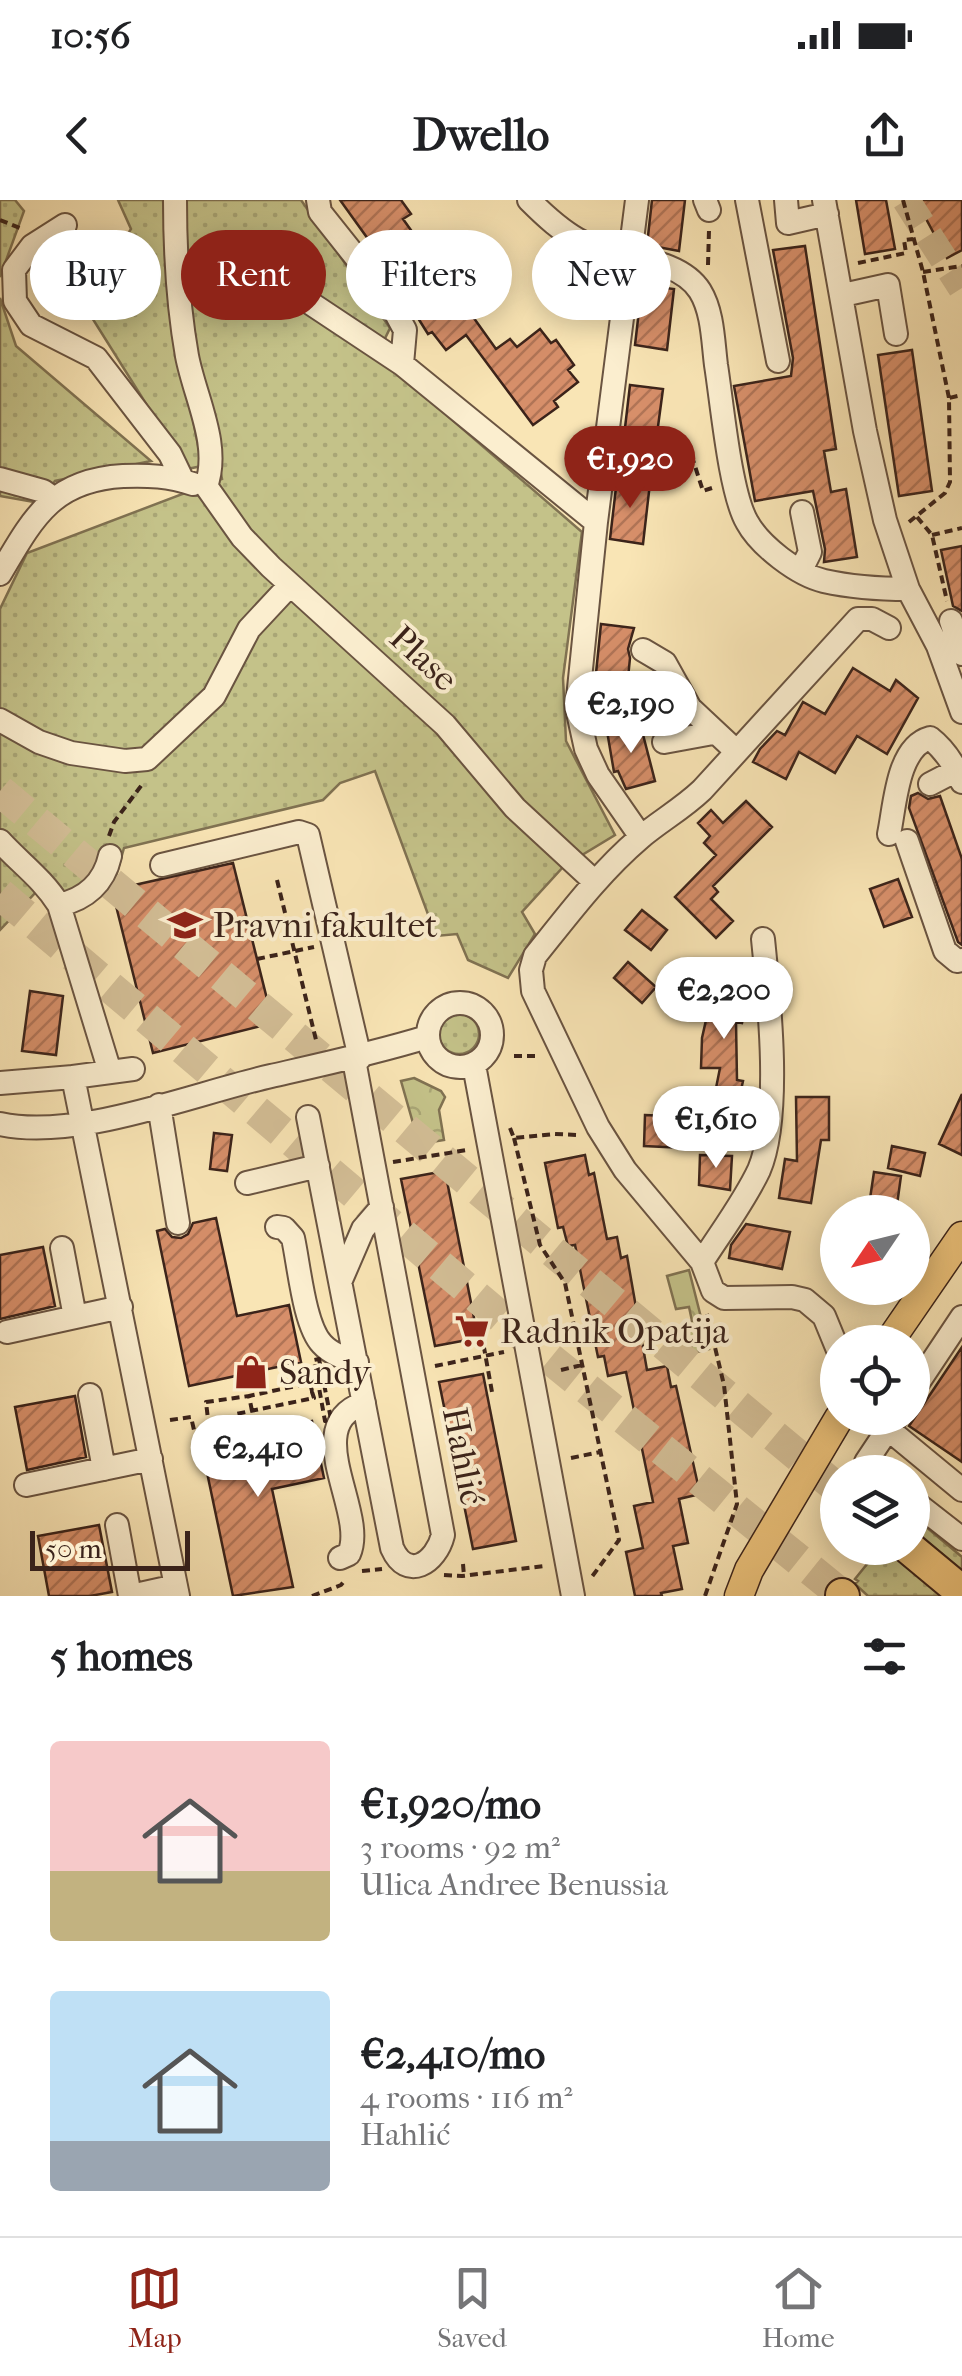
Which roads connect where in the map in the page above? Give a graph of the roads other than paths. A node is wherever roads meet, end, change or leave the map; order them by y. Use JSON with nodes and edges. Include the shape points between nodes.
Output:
{"nodes":[{"id":1,"x":175,"y":200,"type":"edge"},
{"id":2,"x":318,"y":200,"type":"edge"},
{"id":3,"x":529,"y":200,"type":"edge"},
{"id":4,"x":637,"y":200,"type":"edge"},
{"id":5,"x":747,"y":200,"type":"edge"},
{"id":6,"x":786,"y":200,"type":"edge"},
{"id":7,"x":826,"y":207,"type":"edge"},
{"id":8,"x":65,"y":225,"type":"dead end"},
{"id":9,"x":566,"y":230,"type":"edge"},
{"id":10,"x":632,"y":230,"type":"edge"},
{"id":11,"x":671,"y":270,"type":"edge"},
{"id":12,"x":843,"y":295,"type":"junction"},
{"id":13,"x":326,"y":314,"type":"edge"},
{"id":14,"x":621,"y":320,"type":"edge"},
{"id":15,"x":896,"y":334,"type":"dead end"},
{"id":16,"x":778,"y":361,"type":"dead end"},
{"id":17,"x":402,"y":364,"type":"junction"},
{"id":18,"x":0,"y":479,"type":"edge"},
{"id":19,"x":183,"y":481,"type":"junction"},
{"id":20,"x":206,"y":486,"type":"junction"},
{"id":21,"x":53,"y":498,"type":"junction"},
{"id":22,"x":802,"y":512,"type":"dead end"},
{"id":23,"x":596,"y":522,"type":"junction"},
{"id":24,"x":801,"y":570,"type":"junction"},
{"id":25,"x":0,"y":574,"type":"edge"},
{"id":26,"x":290,"y":584,"type":"junction"},
{"id":27,"x":908,"y":589,"type":"junction"},
{"id":28,"x":951,"y":621,"type":"road end"},
{"id":29,"x":890,"y":628,"type":"dead end"},
{"id":30,"x":643,"y":650,"type":"dead end"},
{"id":31,"x":962,"y":652,"type":"edge"},
{"id":32,"x":957,"y":677,"type":"edge"},
{"id":33,"x":962,"y":712,"type":"edge"},
{"id":34,"x":0,"y":720,"type":"edge"},
{"id":35,"x":713,"y":732,"type":"junction"},
{"id":36,"x":664,"y":742,"type":"dead end"},
{"id":37,"x":736,"y":751,"type":"junction"},
{"id":38,"x":960,"y":776,"type":"edge"},
{"id":39,"x":930,"y":784,"type":"dead end"},
{"id":40,"x":641,"y":837,"type":"junction"},
{"id":41,"x":0,"y":841,"type":"edge"},
{"id":42,"x":110,"y":856,"type":"road end"},
{"id":43,"x":162,"y":865,"type":"dead end"},
{"id":44,"x":595,"y":882,"type":"junction"},
{"id":45,"x":59,"y":904,"type":"junction"},
{"id":46,"x":762,"y":939,"type":"dead end"},
{"id":47,"x":962,"y":960,"type":"edge"},
{"id":48,"x":428,"y":1038,"type":"junction"},
{"id":49,"x":358,"y":1059,"type":"junction"},
{"id":50,"x":474,"y":1064,"type":"junction"},
{"id":51,"x":73,"y":1077,"type":"junction"},
{"id":52,"x":0,"y":1083,"type":"edge"},
{"id":53,"x":158,"y":1105,"type":"junction"},
{"id":54,"x":308,"y":1117,"type":"dead end"},
{"id":55,"x":0,"y":1124,"type":"edge"},
{"id":56,"x":85,"y":1124,"type":"junction"},
{"id":57,"x":318,"y":1166,"type":"junction"},
{"id":58,"x":247,"y":1183,"type":"dead end"},
{"id":59,"x":382,"y":1206,"type":"junction"},
{"id":60,"x":178,"y":1222,"type":"dead end"},
{"id":61,"x":277,"y":1227,"type":"dead end"},
{"id":62,"x":962,"y":1236,"type":"edge"},
{"id":63,"x":62,"y":1248,"type":"dead end"},
{"id":64,"x":702,"y":1262,"type":"junction"},
{"id":65,"x":342,"y":1280,"type":"junction"},
{"id":66,"x":122,"y":1307,"type":"junction"},
{"id":67,"x":75,"y":1317,"type":"junction"},
{"id":68,"x":962,"y":1317,"type":"edge"},
{"id":69,"x":828,"y":1325,"type":"edge"},
{"id":70,"x":901,"y":1325,"type":"edge"},
{"id":71,"x":7,"y":1332,"type":"dead end"},
{"id":72,"x":357,"y":1362,"type":"junction"},
{"id":73,"x":930,"y":1365,"type":"edge"},
{"id":74,"x":90,"y":1395,"type":"dead end"},
{"id":75,"x":364,"y":1404,"type":"junction"},
{"id":76,"x":829,"y":1435,"type":"edge"},
{"id":77,"x":905,"y":1435,"type":"edge"},
{"id":78,"x":151,"y":1458,"type":"junction"},
{"id":79,"x":104,"y":1469,"type":"junction"},
{"id":80,"x":26,"y":1485,"type":"dead end"},
{"id":81,"x":962,"y":1490,"type":"edge"},
{"id":82,"x":930,"y":1514,"type":"edge"},
{"id":83,"x":117,"y":1525,"type":"dead end"},
{"id":84,"x":962,"y":1540,"type":"edge"},
{"id":85,"x":929,"y":1565,"type":"edge"},
{"id":86,"x":348,"y":1569,"type":"road end"},
{"id":87,"x":177,"y":1591,"type":"edge"},
{"id":88,"x":579,"y":1591,"type":"edge"},
{"id":89,"x":962,"y":1592,"type":"edge"},
{"id":90,"x":130,"y":1596,"type":"edge"},
{"id":91,"x":739,"y":1596,"type":"edge"}],
"edges":[{"from":1,"to":20,"type":"street","via":[[180,306],[211,450]]},
{"from":2,"to":17,"type":"street","via":[[320,212],[386,294],[404,330]]},
{"from":3,"to":9,"type":"street"},
{"from":4,"to":10,"type":"street"},
{"from":5,"to":16,"type":"street"},
{"from":6,"to":7,"type":"street","via":[[788,222]]},
{"from":7,"to":12,"type":"street"},
{"from":8,"to":19,"type":"street","via":[[32,246],[14,270],[15,301],[31,325],[96,358]]},
{"from":11,"to":24,"type":"street","via":[[700,292],[710,324],[744,519]]},
{"from":12,"to":15,"type":"street","via":[[888,285]]},
{"from":12,"to":27,"type":"street","via":[[864,431]]},
{"from":13,"to":17,"type":"street"},
{"from":14,"to":23,"type":"street"},
{"from":17,"to":23,"type":"street"},
{"from":18,"to":21,"type":"street"},
{"from":19,"to":20,"type":"street"},
{"from":19,"to":21,"type":"street","via":[[105,477]]},
{"from":20,"to":26,"type":"street","name":"Plase","via":[[242,537]]},
{"from":21,"to":25,"type":"street"},
{"from":22,"to":24,"type":"street","via":[[810,552]]},
{"from":23,"to":40,"type":"street","via":[[577,708],[598,774]]},
{"from":24,"to":27,"type":"street","via":[[823,581]]},
{"from":26,"to":34,"type":"street","via":[[249,629],[214,696],[150,756],[71,753]]},
{"from":26,"to":44,"type":"street","name":"Plase","via":[[445,726],[515,808]]},
{"from":27,"to":32,"type":"street"},
{"from":28,"to":31,"type":"street"},
{"from":29,"to":37,"type":"street","via":[[858,619]]},
{"from":30,"to":35,"type":"street","via":[[665,663],[690,708]]},
{"from":32,"to":33,"type":"street"},
{"from":35,"to":36,"type":"street"},
{"from":35,"to":37,"type":"street"},
{"from":37,"to":40,"type":"street","via":[[679,812]]},
{"from":38,"to":39,"type":"street"},
{"from":38,"to":47,"type":"street","via":[[935,742],[921,741],[904,765],[898,837],[945,951]]},
{"from":40,"to":44,"type":"street"},
{"from":41,"to":45,"type":"street"},
{"from":42,"to":45,"type":"street","via":[[88,894]]},
{"from":43,"to":49,"type":"street","name":"Hahlić","via":[[308,835]]},
{"from":44,"to":64,"type":"street","via":[[535,956],[533,990],[598,1127]]},
{"from":45,"to":51,"type":"street","via":[[121,1071]]},
{"from":46,"to":64,"type":"street","via":[[771,1069],[766,1148]]},
{"from":48,"to":49,"type":"street"},
{"from":48,"to":50,"type":"street","via":[[442,1063]]},
{"from":48,"to":50,"type":"street","via":[[440,1010],[460,1003],[479,1010],[492,1038]]},
{"from":49,"to":53,"type":"street"},
{"from":49,"to":59,"type":"street","name":"Hahlić"},
{"from":50,"to":88,"type":"street"},
{"from":51,"to":52,"type":"street"},
{"from":51,"to":56,"type":"street"},
{"from":53,"to":56,"type":"street"},
{"from":53,"to":60,"type":"street"},
{"from":54,"to":57,"type":"street","name":"Hahlić"},
{"from":55,"to":56,"type":"street","via":[[42,1130]]},
{"from":56,"to":66,"type":"street"},
{"from":57,"to":58,"type":"street"},
{"from":57,"to":65,"type":"street","name":"Hahlić"},
{"from":59,"to":65,"type":"street","via":[[363,1229]]},
{"from":59,"to":75,"type":"street","name":"Hahlić","via":[[443,1535],[440,1550],[424,1564],[404,1563],[392,1548]]},
{"from":61,"to":72,"type":"street","via":[[293,1238],[313,1332],[322,1346]]},
{"from":62,"to":70,"type":"main road"},
{"from":63,"to":67,"type":"street"},
{"from":64,"to":69,"type":"street","via":[[718,1296],[792,1296],[805,1300]]},
{"from":65,"to":72,"type":"street","name":"Hahlić"},
{"from":66,"to":67,"type":"street"},
{"from":66,"to":78,"type":"street"},
{"from":67,"to":71,"type":"street"},
{"from":68,"to":73,"type":"street"},
{"from":72,"to":75,"type":"street","name":"Hahlić"},
{"from":74,"to":79,"type":"street"},
{"from":75,"to":86,"type":"street","via":[[350,1410],[335,1437],[352,1534]]},
{"from":76,"to":91,"type":"main road"},
{"from":77,"to":81,"type":"street"},
{"from":78,"to":79,"type":"street"},
{"from":78,"to":87,"type":"street"},
{"from":79,"to":80,"type":"street"},
{"from":82,"to":84,"type":"street"},
{"from":83,"to":90,"type":"street"},
{"from":85,"to":89,"type":"highway"},
{"from":87,"to":90,"type":"street"}]}
